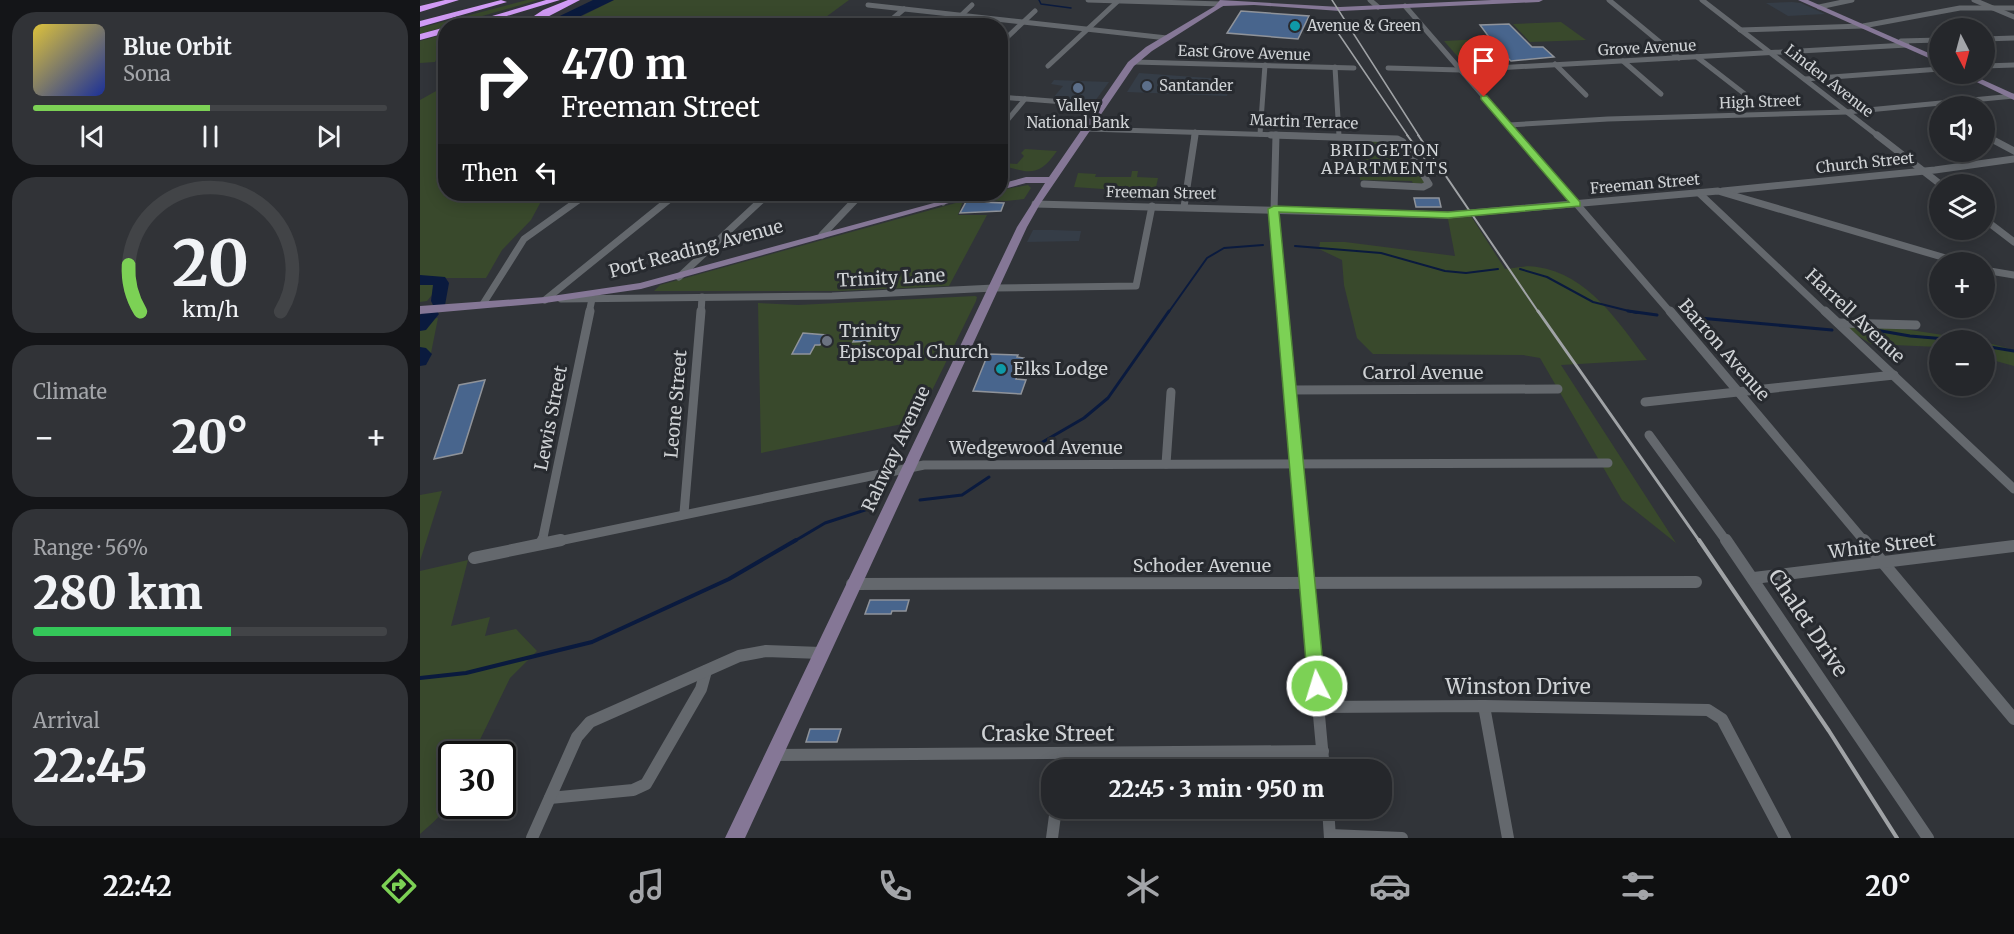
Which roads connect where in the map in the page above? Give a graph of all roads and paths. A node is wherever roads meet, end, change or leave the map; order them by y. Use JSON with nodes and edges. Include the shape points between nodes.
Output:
{"nodes":[{"id":1,"x":434,"y":0,"type":"edge"},
{"id":2,"x":455,"y":0,"type":"edge"},
{"id":3,"x":491,"y":0,"type":"edge"},
{"id":4,"x":513,"y":0,"type":"edge"},
{"id":5,"x":542,"y":0,"type":"edge"},
{"id":6,"x":556,"y":0,"type":"edge"},
{"id":7,"x":576,"y":0,"type":"edge"},
{"id":8,"x":1088,"y":0,"type":"edge"},
{"id":9,"x":1247,"y":0,"type":"edge"},
{"id":10,"x":1370,"y":0,"type":"edge"},
{"id":11,"x":1530,"y":0,"type":"edge"},
{"id":12,"x":1539,"y":0,"type":"edge"},
{"id":13,"x":1609,"y":0,"type":"edge"},
{"id":14,"x":1702,"y":0,"type":"edge"},
{"id":15,"x":1802,"y":0,"type":"edge"},
{"id":16,"x":1852,"y":0,"type":"edge"},
{"id":17,"x":1974,"y":0,"type":"edge"},
{"id":18,"x":1118,"y":1,"type":"edge"},
{"id":19,"x":1223,"y":2,"type":"edge"},
{"id":20,"x":420,"y":3,"type":"edge"},
{"id":21,"x":868,"y":5,"type":"dead end"},
{"id":22,"x":972,"y":5,"type":"dead end"},
{"id":23,"x":1278,"y":5,"type":"junction"},
{"id":24,"x":1405,"y":6,"type":"junction"},
{"id":25,"x":1378,"y":7,"type":"junction"},
{"id":26,"x":1820,"y":7,"type":"junction"},
{"id":27,"x":1994,"y":8,"type":"junction"},
{"id":28,"x":2014,"y":8,"type":"edge"},
{"id":29,"x":420,"y":9,"type":"edge"},
{"id":30,"x":904,"y":9,"type":"junction"},
{"id":31,"x":1035,"y":11,"type":"dead end"},
{"id":32,"x":961,"y":15,"type":"junction"},
{"id":33,"x":2014,"y":16,"type":"edge"},
{"id":34,"x":420,"y":18,"type":"edge"},
{"id":35,"x":443,"y":18,"type":"edge"},
{"id":36,"x":491,"y":18,"type":"edge"},
{"id":37,"x":511,"y":18,"type":"edge"},
{"id":38,"x":536,"y":18,"type":"edge"},
{"id":39,"x":893,"y":18,"type":"edge"},
{"id":40,"x":958,"y":18,"type":"edge"},
{"id":41,"x":987,"y":18,"type":"edge"},
{"id":42,"x":438,"y":19,"type":"edge"},
{"id":43,"x":1008,"y":20,"type":"edge"},
{"id":44,"x":1022,"y":22,"type":"junction"},
{"id":45,"x":420,"y":24,"type":"edge"},
{"id":46,"x":1863,"y":26,"type":"junction"},
{"id":47,"x":1086,"y":29,"type":"junction"},
{"id":48,"x":1740,"y":30,"type":"junction"},
{"id":49,"x":438,"y":32,"type":"edge"},
{"id":50,"x":1008,"y":36,"type":"edge"},
{"id":51,"x":420,"y":37,"type":"edge"},
{"id":52,"x":1167,"y":38,"type":"junction"},
{"id":53,"x":2014,"y":38,"type":"edge"},
{"id":54,"x":1995,"y":39,"type":"edge"},
{"id":55,"x":1929,"y":40,"type":"edge"},
{"id":56,"x":1898,"y":41,"type":"junction"},
{"id":57,"x":1907,"y":45,"type":"junction"},
{"id":58,"x":1771,"y":53,"type":"junction"},
{"id":59,"x":1929,"y":56,"type":"edge"},
{"id":60,"x":1697,"y":57,"type":"junction"},
{"id":61,"x":1679,"y":58,"type":"junction"},
{"id":62,"x":1623,"y":61,"type":"junction"},
{"id":63,"x":1134,"y":62,"type":"junction"},
{"id":64,"x":1555,"y":64,"type":"junction"},
{"id":65,"x":1265,"y":65,"type":"junction"},
{"id":66,"x":2014,"y":65,"type":"edge"},
{"id":67,"x":1048,"y":66,"type":"dead end"},
{"id":68,"x":1995,"y":66,"type":"edge"},
{"id":69,"x":1335,"y":67,"type":"junction"},
{"id":70,"x":1354,"y":68,"type":"dead end"},
{"id":71,"x":1388,"y":68,"type":"dead end"},
{"id":72,"x":1460,"y":70,"type":"junction"},
{"id":73,"x":1929,"y":70,"type":"edge"},
{"id":74,"x":1805,"y":79,"type":"junction"},
{"id":75,"x":1986,"y":84,"type":"edge"},
{"id":76,"x":1661,"y":94,"type":"dead end"},
{"id":77,"x":1586,"y":95,"type":"dead end"},
{"id":78,"x":1746,"y":95,"type":"dead end"},
{"id":79,"x":2013,"y":96,"type":"edge"},
{"id":80,"x":1008,"y":98,"type":"edge"},
{"id":81,"x":1995,"y":98,"type":"edge"},
{"id":82,"x":1025,"y":99,"type":"junction"},
{"id":83,"x":1929,"y":104,"type":"edge"},
{"id":84,"x":1103,"y":105,"type":"junction"},
{"id":85,"x":1847,"y":111,"type":"junction"},
{"id":86,"x":1008,"y":119,"type":"edge"},
{"id":87,"x":1509,"y":125,"type":"junction"},
{"id":88,"x":1087,"y":129,"type":"junction"},
{"id":89,"x":1195,"y":132,"type":"junction"},
{"id":90,"x":1260,"y":134,"type":"junction"},
{"id":91,"x":1276,"y":135,"type":"junction"},
{"id":92,"x":1339,"y":136,"type":"junction"},
{"id":93,"x":1995,"y":141,"type":"edge"},
{"id":94,"x":2014,"y":151,"type":"edge"},
{"id":95,"x":2014,"y":159,"type":"edge"},
{"id":96,"x":1922,"y":171,"type":"junction"},
{"id":97,"x":1929,"y":176,"type":"edge"},
{"id":98,"x":1052,"y":180,"type":"junction"},
{"id":99,"x":1364,"y":184,"type":"dead end"},
{"id":100,"x":1008,"y":185,"type":"edge"},
{"id":101,"x":1718,"y":191,"type":"junction"},
{"id":102,"x":1700,"y":193,"type":"junction"},
{"id":103,"x":576,"y":201,"type":"edge"},
{"id":104,"x":667,"y":201,"type":"edge"},
{"id":105,"x":760,"y":201,"type":"edge"},
{"id":106,"x":854,"y":201,"type":"edge"},
{"id":107,"x":936,"y":201,"type":"edge"},
{"id":108,"x":1035,"y":204,"type":"junction"},
{"id":109,"x":1576,"y":204,"type":"junction"},
{"id":110,"x":1152,"y":206,"type":"junction"},
{"id":111,"x":1184,"y":207,"type":"junction"},
{"id":112,"x":1274,"y":209,"type":"junction"},
{"id":113,"x":1995,"y":227,"type":"edge"},
{"id":114,"x":822,"y":235,"type":"junction"},
{"id":115,"x":2014,"y":242,"type":"edge"},
{"id":116,"x":1929,"y":253,"type":"edge"},
{"id":117,"x":1995,"y":272,"type":"edge"},
{"id":118,"x":2014,"y":275,"type":"edge"},
{"id":119,"x":679,"y":277,"type":"junction"},
{"id":120,"x":641,"y":286,"type":"junction"},
{"id":121,"x":994,"y":288,"type":"junction"},
{"id":122,"x":702,"y":297,"type":"junction"},
{"id":123,"x":647,"y":298,"type":"junction"},
{"id":124,"x":592,"y":299,"type":"junction"},
{"id":125,"x":545,"y":300,"type":"junction"},
{"id":126,"x":483,"y":304,"type":"junction"},
{"id":127,"x":420,"y":310,"type":"edge"},
{"id":128,"x":1838,"y":323,"type":"junction"},
{"id":129,"x":1916,"y":325,"type":"dead end"},
{"id":130,"x":1894,"y":375,"type":"junction"},
{"id":131,"x":1558,"y":389,"type":"dead end"},
{"id":132,"x":1288,"y":390,"type":"junction"},
{"id":133,"x":1738,"y":391,"type":"junction"},
{"id":134,"x":1171,"y":392,"type":"dead end"},
{"id":135,"x":1645,"y":402,"type":"dead end"},
{"id":136,"x":1649,"y":435,"type":"dead end"},
{"id":137,"x":1608,"y":463,"type":"dead end"},
{"id":138,"x":1166,"y":464,"type":"junction"},
{"id":139,"x":1296,"y":464,"type":"junction"},
{"id":140,"x":910,"y":466,"type":"junction"},
{"id":141,"x":2014,"y":489,"type":"edge"},
{"id":142,"x":684,"y":513,"type":"junction"},
{"id":143,"x":543,"y":543,"type":"junction"},
{"id":144,"x":2014,"y":546,"type":"edge"},
{"id":145,"x":474,"y":558,"type":"dead end"},
{"id":146,"x":1884,"y":562,"type":"junction"},
{"id":147,"x":1754,"y":578,"type":"junction"},
{"id":148,"x":1696,"y":582,"type":"dead end"},
{"id":149,"x":1307,"y":583,"type":"junction"},
{"id":150,"x":852,"y":584,"type":"junction"},
{"id":151,"x":821,"y":653,"type":"junction"},
{"id":152,"x":706,"y":671,"type":"junction"},
{"id":153,"x":1484,"y":706,"type":"junction"},
{"id":154,"x":1318,"y":707,"type":"junction"},
{"id":155,"x":2014,"y":719,"type":"edge"},
{"id":156,"x":1323,"y":751,"type":"junction"},
{"id":157,"x":1064,"y":753,"type":"junction"},
{"id":158,"x":774,"y":755,"type":"junction"},
{"id":159,"x":1063,"y":759,"type":"edge"},
{"id":160,"x":1323,"y":759,"type":"edge"},
{"id":161,"x":550,"y":798,"type":"junction"},
{"id":162,"x":1055,"y":819,"type":"edge"},
{"id":163,"x":1329,"y":819,"type":"edge"},
{"id":164,"x":1330,"y":836,"type":"edge"},
{"id":165,"x":532,"y":838,"type":"edge"},
{"id":166,"x":735,"y":838,"type":"edge"},
{"id":167,"x":1052,"y":838,"type":"edge"},
{"id":168,"x":1402,"y":838,"type":"edge"},
{"id":169,"x":1508,"y":838,"type":"edge"},
{"id":170,"x":1785,"y":838,"type":"edge"},
{"id":171,"x":1928,"y":838,"type":"edge"}],
"edges":[{"from":1,"to":20,"type":"highway"},
{"from":2,"to":29,"type":"highway"},
{"from":3,"to":34,"type":"highway"},
{"from":4,"to":35,"type":"highway"},
{"from":5,"to":37,"type":"highway"},
{"from":6,"to":36,"type":"highway"},
{"from":7,"to":38,"type":"highway"},
{"from":8,"to":18,"type":"street"},
{"from":9,"to":23,"type":"main road"},
{"from":10,"to":25,"type":"street"},
{"from":11,"to":12,"type":"main road"},
{"from":11,"to":24,"type":"main road"},
{"from":13,"to":61,"type":"street"},
{"from":14,"to":48,"type":"street","name":"Linden Avenue"},
{"from":15,"to":26,"type":"main road"},
{"from":16,"to":26,"type":"street"},
{"from":17,"to":27,"type":"street"},
{"from":18,"to":19,"type":"street"},
{"from":18,"to":47,"type":"street"},
{"from":19,"to":23,"type":"main road"},
{"from":19,"to":52,"type":"main road","name":"Rahway Avenue"},
{"from":21,"to":30,"type":"street"},
{"from":22,"to":32,"type":"street"},
{"from":23,"to":25,"type":"main road"},
{"from":24,"to":25,"type":"main road"},
{"from":24,"to":72,"type":"street","name":"Barron Avenue"},
{"from":26,"to":46,"type":"main road"},
{"from":27,"to":28,"type":"street"},
{"from":27,"to":33,"type":"street"},
{"from":27,"to":46,"type":"street","via":[[1960,8]]},
{"from":30,"to":32,"type":"street"},
{"from":30,"to":39,"type":"street"},
{"from":31,"to":44,"type":"street"},
{"from":32,"to":40,"type":"street"},
{"from":32,"to":41,"type":"street"},
{"from":42,"to":45,"type":"highway"},
{"from":43,"to":44,"type":"street"},
{"from":44,"to":47,"type":"street"},
{"from":44,"to":50,"type":"street"},
{"from":46,"to":48,"type":"street"},
{"from":46,"to":56,"type":"main road"},
{"from":47,"to":52,"type":"street"},
{"from":47,"to":67,"type":"street"},
{"from":48,"to":58,"type":"street","name":"Linden Avenue"},
{"from":49,"to":51,"type":"highway"},
{"from":52,"to":63,"type":"main road","name":"Rahway Avenue"},
{"from":53,"to":54,"type":"street"},
{"from":55,"to":56,"type":"street"},
{"from":56,"to":57,"type":"main road"},
{"from":57,"to":58,"type":"street","name":"Grove Avenue"},
{"from":57,"to":59,"type":"main road"},
{"from":58,"to":60,"type":"street","name":"Grove Avenue"},
{"from":58,"to":74,"type":"street","name":"Linden Avenue"},
{"from":60,"to":61,"type":"street","name":"Grove Avenue"},
{"from":60,"to":78,"type":"street"},
{"from":61,"to":62,"type":"street","name":"Grove Avenue"},
{"from":62,"to":64,"type":"street","name":"Grove Avenue"},
{"from":62,"to":76,"type":"street"},
{"from":63,"to":65,"type":"street","name":"East Grove Avenue"},
{"from":63,"to":84,"type":"main road","name":"Rahway Avenue"},
{"from":64,"to":72,"type":"street","name":"Grove Avenue"},
{"from":64,"to":77,"type":"street"},
{"from":65,"to":69,"type":"street","name":"East Grove Avenue"},
{"from":65,"to":90,"type":"street"},
{"from":66,"to":68,"type":"street"},
{"from":69,"to":70,"type":"street","name":"East Grove Avenue"},
{"from":69,"to":92,"type":"street"},
{"from":71,"to":72,"type":"street","name":"Grove Avenue"},
{"from":72,"to":87,"type":"street","name":"Barron Avenue"},
{"from":73,"to":74,"type":"street"},
{"from":74,"to":85,"type":"street","name":"Linden Avenue"},
{"from":75,"to":79,"type":"main road"},
{"from":79,"to":81,"type":"street","name":"High Street"},
{"from":80,"to":82,"type":"street"},
{"from":82,"to":84,"type":"street"},
{"from":82,"to":86,"type":"street"},
{"from":83,"to":85,"type":"street","name":"High Street"},
{"from":84,"to":88,"type":"main road","name":"Rahway Avenue"},
{"from":85,"to":87,"type":"street","name":"High Street"},
{"from":85,"to":96,"type":"street","name":"Linden Avenue"},
{"from":87,"to":109,"type":"street","name":"Barron Avenue"},
{"from":88,"to":89,"type":"street","name":"Martin Terrace"},
{"from":88,"to":98,"type":"main road","name":"Rahway Avenue"},
{"from":89,"to":90,"type":"street","name":"Martin Terrace"},
{"from":89,"to":111,"type":"street"},
{"from":90,"to":91,"type":"street","name":"Martin Terrace"},
{"from":91,"to":92,"type":"street","name":"Martin Terrace"},
{"from":91,"to":112,"type":"street"},
{"from":92,"to":99,"type":"street","name":"Martin Terrace","via":[[1400,140],[1430,184]]},
{"from":93,"to":94,"type":"street"},
{"from":95,"to":96,"type":"street","name":"Church Street"},
{"from":96,"to":97,"type":"street","name":"Linden Avenue"},
{"from":96,"to":101,"type":"street","name":"Church Street"},
{"from":98,"to":100,"type":"main road"},
{"from":98,"to":108,"type":"main road","name":"Rahway Avenue"},
{"from":101,"to":102,"type":"street","name":"Freeman Street"},
{"from":101,"to":116,"type":"street","name":"Freeman Street"},
{"from":102,"to":109,"type":"street","name":"Freeman Street"},
{"from":102,"to":128,"type":"street","name":"Harrell Avenue"},
{"from":103,"to":126,"type":"street","via":[[524,238]]},
{"from":104,"to":125,"type":"street"},
{"from":105,"to":119,"type":"street"},
{"from":106,"to":114,"type":"street"},
{"from":107,"to":114,"type":"main road","name":"Port Reading Avenue"},
{"from":108,"to":110,"type":"street","name":"Freeman Street"},
{"from":108,"to":121,"type":"main road","name":"Rahway Avenue"},
{"from":109,"to":112,"type":"street","name":"Freeman Street","via":[[1448,215]]},
{"from":109,"to":133,"type":"street","name":"Barron Avenue"},
{"from":110,"to":111,"type":"street","name":"Freeman Street"},
{"from":110,"to":121,"type":"street","name":"Trinity Lane","via":[[1136,286]]},
{"from":111,"to":112,"type":"street","name":"Freeman Street"},
{"from":112,"to":132,"type":"street"},
{"from":113,"to":115,"type":"street"},
{"from":114,"to":119,"type":"main road","name":"Port Reading Avenue"},
{"from":117,"to":118,"type":"street"},
{"from":119,"to":120,"type":"main road","name":"Port Reading Avenue"},
{"from":120,"to":123,"type":"street"},
{"from":120,"to":125,"type":"main road","name":"Port Reading Avenue"},
{"from":121,"to":122,"type":"street","name":"Trinity Lane","via":[[832,296]]},
{"from":121,"to":140,"type":"main road","name":"Rahway Avenue"},
{"from":122,"to":123,"type":"street","name":"Trinity Lane"},
{"from":122,"to":142,"type":"street","name":"Leone Street"},
{"from":123,"to":124,"type":"street","name":"Trinity Lane"},
{"from":124,"to":125,"type":"street","name":"Trinity Lane"},
{"from":124,"to":143,"type":"street","name":"Lewis Street"},
{"from":125,"to":126,"type":"main road","name":"Port Reading Avenue"},
{"from":126,"to":127,"type":"main road","name":"Port Reading Avenue"},
{"from":128,"to":129,"type":"street"},
{"from":128,"to":130,"type":"street","name":"Harrell Avenue"},
{"from":130,"to":133,"type":"street"},
{"from":130,"to":141,"type":"street","name":"Harrell Avenue"},
{"from":131,"to":132,"type":"street","name":"Carrol Avenue"},
{"from":132,"to":139,"type":"street"},
{"from":133,"to":135,"type":"street"},
{"from":133,"to":146,"type":"street","name":"Barron Avenue"},
{"from":134,"to":138,"type":"street"},
{"from":136,"to":147,"type":"street","name":"Chalet Drive"},
{"from":137,"to":139,"type":"street","name":"Wedgewood Avenue"},
{"from":138,"to":139,"type":"street","name":"Wedgewood Avenue"},
{"from":138,"to":140,"type":"street","name":"Wedgewood Avenue"},
{"from":139,"to":149,"type":"street"},
{"from":140,"to":142,"type":"street","name":"Wedgewood Avenue"},
{"from":140,"to":150,"type":"main road","name":"Rahway Avenue"},
{"from":142,"to":143,"type":"street","name":"Wedgewood Avenue"},
{"from":143,"to":145,"type":"street","name":"Wedgewood Avenue"},
{"from":144,"to":146,"type":"street","name":"White Street"},
{"from":146,"to":147,"type":"street","name":"White Street"},
{"from":146,"to":155,"type":"street","name":"Barron Avenue"},
{"from":147,"to":171,"type":"street","name":"Chalet Drive"},
{"from":148,"to":149,"type":"street","name":"Schoder Avenue"},
{"from":149,"to":150,"type":"street","name":"Schoder Avenue"},
{"from":149,"to":154,"type":"street"},
{"from":150,"to":151,"type":"main road","name":"Rahway Avenue"},
{"from":151,"to":152,"type":"street","via":[[757,651]]},
{"from":151,"to":158,"type":"main road","name":"Rahway Avenue"},
{"from":152,"to":161,"type":"street","via":[[590,722],[577,737]]},
{"from":152,"to":161,"type":"street","via":[[701,689],[646,784],[633,790]]},
{"from":153,"to":154,"type":"street","name":"Winston Drive"},
{"from":153,"to":169,"type":"street"},
{"from":153,"to":170,"type":"street","name":"Winston Drive","via":[[1700,709],[1717,714]]},
{"from":154,"to":156,"type":"street"},
{"from":156,"to":157,"type":"street","name":"Craske Street"},
{"from":156,"to":160,"type":"street"},
{"from":157,"to":158,"type":"street","name":"Craske Street"},
{"from":157,"to":159,"type":"street"},
{"from":158,"to":166,"type":"main road","name":"Rahway Avenue"},
{"from":161,"to":165,"type":"street"},
{"from":162,"to":167,"type":"street"},
{"from":163,"to":164,"type":"street"},
{"from":164,"to":168,"type":"street"}]}
